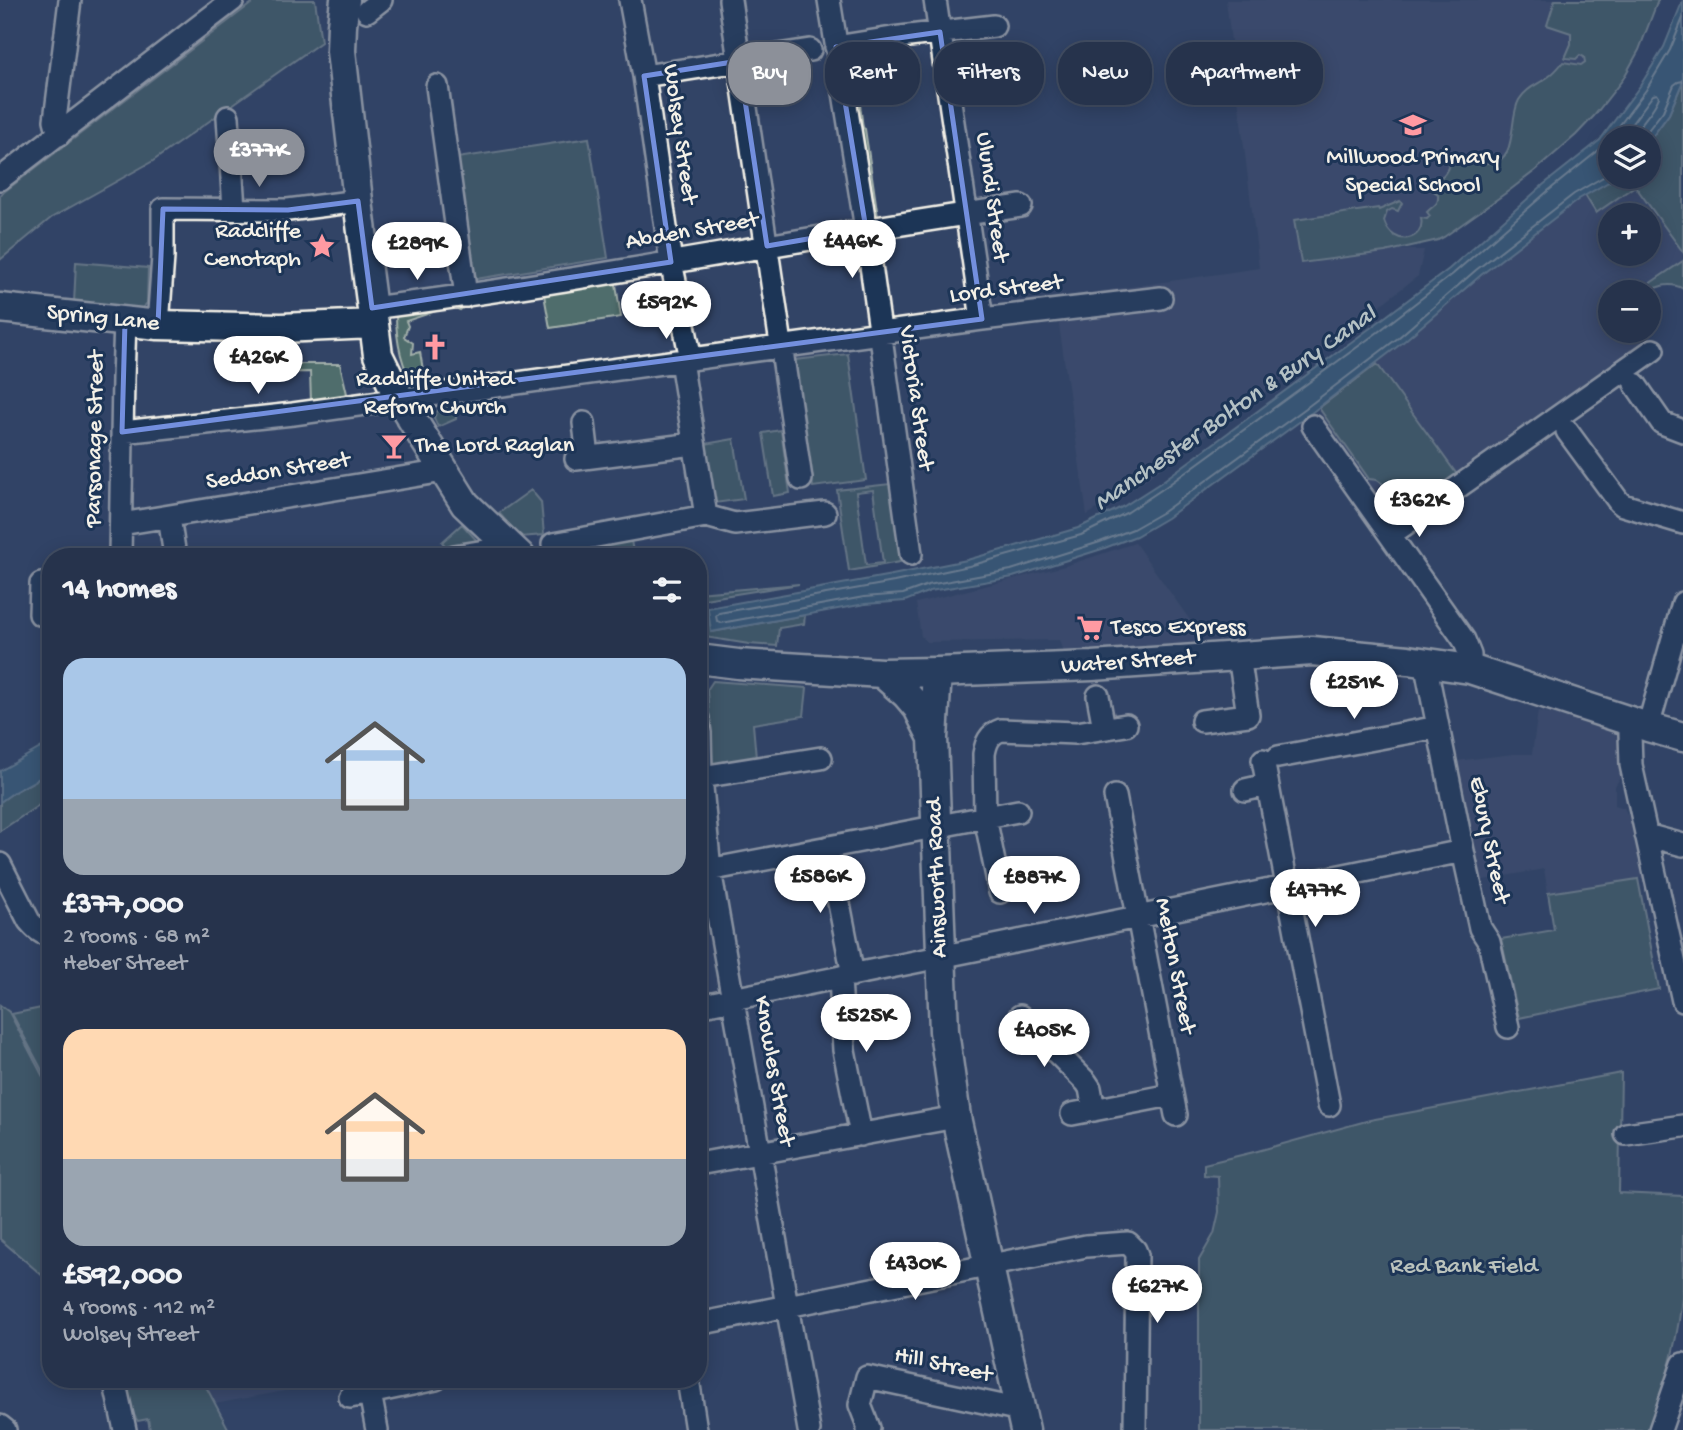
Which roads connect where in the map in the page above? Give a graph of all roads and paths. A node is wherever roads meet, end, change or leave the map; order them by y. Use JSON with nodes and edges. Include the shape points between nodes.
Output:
{"nodes":[{"id":1,"x":70,"y":0,"type":"edge"},
{"id":2,"x":233,"y":0,"type":"edge"},
{"id":3,"x":630,"y":0,"type":"edge"},
{"id":4,"x":730,"y":0,"type":"edge"},
{"id":5,"x":830,"y":0,"type":"edge"},
{"id":6,"x":935,"y":0,"type":"edge"},
{"id":7,"x":364,"y":4,"type":"edge"},
{"id":8,"x":994,"y":26,"type":"dead end"},
{"id":9,"x":940,"y":32,"type":"junction"},
{"id":10,"x":737,"y":42,"type":"edge"},
{"id":11,"x":835,"y":42,"type":"edge"},
{"id":12,"x":871,"y":42,"type":"edge"},
{"id":13,"x":728,"y":63,"type":"edge"},
{"id":14,"x":644,"y":76,"type":"junction"},
{"id":15,"x":437,"y":86,"type":"dead end"},
{"id":16,"x":746,"y":105,"type":"edge"},
{"id":17,"x":846,"y":105,"type":"edge"},
{"id":18,"x":228,"y":117,"type":"dead end"},
{"id":19,"x":58,"y":135,"type":"junction"},
{"id":20,"x":0,"y":179,"type":"edge"},
{"id":21,"x":358,"y":201,"type":"junction"},
{"id":22,"x":1021,"y":206,"type":"dead end"},
{"id":23,"x":234,"y":209,"type":"junction"},
{"id":24,"x":967,"y":214,"type":"junction"},
{"id":25,"x":866,"y":229,"type":"junction"},
{"id":26,"x":767,"y":246,"type":"junction"},
{"id":27,"x":671,"y":262,"type":"junction"},
{"id":28,"x":466,"y":296,"type":"junction"},
{"id":29,"x":1161,"y":298,"type":"dead end"},
{"id":30,"x":0,"y":308,"type":"edge"},
{"id":31,"x":373,"y":316,"type":"junction"},
{"id":32,"x":982,"y":319,"type":"junction"},
{"id":33,"x":125,"y":322,"type":"junction"},
{"id":34,"x":158,"y":325,"type":"junction"},
{"id":35,"x":880,"y":333,"type":"junction"},
{"id":36,"x":782,"y":346,"type":"junction"},
{"id":37,"x":1653,"y":350,"type":"dead end"},
{"id":38,"x":686,"y":360,"type":"junction"},
{"id":39,"x":1635,"y":384,"type":"dead end"},
{"id":40,"x":400,"y":400,"type":"junction"},
{"id":41,"x":584,"y":424,"type":"dead end"},
{"id":42,"x":1313,"y":426,"type":"dead end"},
{"id":43,"x":1683,"y":430,"type":"edge"},
{"id":44,"x":1567,"y":431,"type":"dead end"},
{"id":45,"x":122,"y":432,"type":"junction"},
{"id":46,"x":694,"y":444,"type":"junction"},
{"id":47,"x":444,"y":471,"type":"junction"},
{"id":48,"x":801,"y":479,"type":"dead end"},
{"id":49,"x":825,"y":513,"type":"dead end"},
{"id":50,"x":706,"y":516,"type":"junction"},
{"id":51,"x":169,"y":517,"type":"junction"},
{"id":52,"x":1683,"y":523,"type":"edge"},
{"id":53,"x":121,"y":524,"type":"junction"},
{"id":54,"x":1390,"y":534,"type":"junction"},
{"id":55,"x":553,"y":544,"type":"dead end"},
{"id":56,"x":120,"y":548,"type":"edge"},
{"id":57,"x":174,"y":548,"type":"edge"},
{"id":58,"x":511,"y":548,"type":"edge"},
{"id":59,"x":911,"y":554,"type":"dead end"},
{"id":60,"x":1681,"y":617,"type":"edge"},
{"id":61,"x":1239,"y":656,"type":"junction"},
{"id":62,"x":707,"y":660,"type":"edge"},
{"id":63,"x":1425,"y":662,"type":"junction"},
{"id":64,"x":1470,"y":669,"type":"junction"},
{"id":65,"x":937,"y":672,"type":"junction"},
{"id":66,"x":882,"y":673,"type":"junction"},
{"id":67,"x":1098,"y":696,"type":"dead end"},
{"id":68,"x":1202,"y":721,"type":"dead end"},
{"id":69,"x":1126,"y":725,"type":"dead end"},
{"id":70,"x":1640,"y":725,"type":"junction"},
{"id":71,"x":1438,"y":727,"type":"junction"},
{"id":72,"x":1104,"y":728,"type":"junction"},
{"id":73,"x":1683,"y":737,"type":"edge"},
{"id":74,"x":933,"y":738,"type":"junction"},
{"id":75,"x":821,"y":758,"type":"dead end"},
{"id":76,"x":707,"y":776,"type":"edge"},
{"id":77,"x":1267,"y":785,"type":"junction"},
{"id":78,"x":1245,"y":790,"type":"dead end"},
{"id":79,"x":1115,"y":796,"type":"dead end"},
{"id":80,"x":1018,"y":811,"type":"dead end"},
{"id":81,"x":985,"y":817,"type":"junction"},
{"id":82,"x":936,"y":826,"type":"junction"},
{"id":83,"x":1646,"y":835,"type":"junction"},
{"id":84,"x":1683,"y":845,"type":"edge"},
{"id":85,"x":828,"y":847,"type":"junction"},
{"id":86,"x":1463,"y":851,"type":"junction"},
{"id":87,"x":0,"y":864,"type":"edge"},
{"id":88,"x":707,"y":870,"type":"edge"},
{"id":89,"x":1005,"y":881,"type":"dead end"},
{"id":90,"x":707,"y":884,"type":"edge"},
{"id":91,"x":1286,"y":887,"type":"junction"},
{"id":92,"x":1137,"y":917,"type":"junction"},
{"id":93,"x":42,"y":933,"type":"edge"},
{"id":94,"x":940,"y":957,"type":"junction"},
{"id":95,"x":847,"y":976,"type":"junction"},
{"id":96,"x":733,"y":999,"type":"junction"},
{"id":97,"x":1683,"y":1001,"type":"edge"},
{"id":98,"x":707,"y":1004,"type":"edge"},
{"id":99,"x":1020,"y":1016,"type":"dead end"},
{"id":100,"x":1508,"y":1027,"type":"dead end"},
{"id":101,"x":1321,"y":1096,"type":"dead end"},
{"id":102,"x":1094,"y":1110,"type":"junction"},
{"id":103,"x":1072,"y":1114,"type":"dead end"},
{"id":104,"x":956,"y":1117,"type":"junction"},
{"id":105,"x":1683,"y":1126,"type":"edge"},
{"id":106,"x":1626,"y":1134,"type":"dead end"},
{"id":107,"x":861,"y":1135,"type":"junction"},
{"id":108,"x":761,"y":1153,"type":"junction"},
{"id":109,"x":707,"y":1162,"type":"edge"},
{"id":110,"x":990,"y":1265,"type":"junction"},
{"id":111,"x":787,"y":1306,"type":"junction"},
{"id":112,"x":707,"y":1322,"type":"edge"},
{"id":113,"x":1683,"y":1364,"type":"edge"},
{"id":114,"x":116,"y":1388,"type":"edge"},
{"id":115,"x":393,"y":1388,"type":"edge"},
{"id":116,"x":689,"y":1388,"type":"edge"},
{"id":117,"x":1023,"y":1420,"type":"edge"},
{"id":118,"x":0,"y":1426,"type":"edge"},
{"id":119,"x":5,"y":1430,"type":"edge"},
{"id":120,"x":125,"y":1430,"type":"edge"},
{"id":121,"x":377,"y":1430,"type":"edge"},
{"id":122,"x":696,"y":1430,"type":"edge"},
{"id":123,"x":809,"y":1430,"type":"edge"},
{"id":124,"x":868,"y":1430,"type":"edge"},
{"id":125,"x":1135,"y":1430,"type":"edge"},
{"id":126,"x":1660,"y":1430,"type":"edge"}],
"edges":[{"from":1,"to":19,"type":"street","via":[[55,120]]},
{"from":2,"to":19,"type":"street"},
{"from":3,"to":14,"type":"street","name":"Wolsey Street"},
{"from":4,"to":10,"type":"street"},
{"from":5,"to":11,"type":"street","name":"Victoria Street"},
{"from":6,"to":9,"type":"street","name":"Ulundi Street"},
{"from":7,"to":21,"type":"main road","via":[[342,25],[341,51]]},
{"from":8,"to":9,"type":"street"},
{"from":9,"to":12,"type":"street"},
{"from":9,"to":24,"type":"street","name":"Ulundi Street"},
{"from":13,"to":14,"type":"street"},
{"from":14,"to":27,"type":"street","name":"Wolsey Street"},
{"from":15,"to":28,"type":"street"},
{"from":16,"to":26,"type":"street"},
{"from":17,"to":25,"type":"street","name":"Victoria Street"},
{"from":18,"to":23,"type":"street"},
{"from":19,"to":20,"type":"street"},
{"from":21,"to":23,"type":"street","via":[[288,210]]},
{"from":21,"to":31,"type":"main road"},
{"from":22,"to":24,"type":"street","name":"Abden Street"},
{"from":23,"to":34,"type":"street","via":[[163,209]]},
{"from":24,"to":25,"type":"street","name":"Abden Street"},
{"from":24,"to":32,"type":"street","name":"Ulundi Street"},
{"from":25,"to":26,"type":"street","name":"Abden Street"},
{"from":25,"to":35,"type":"street","name":"Victoria Street"},
{"from":26,"to":27,"type":"street","name":"Abden Street"},
{"from":26,"to":36,"type":"street"},
{"from":27,"to":28,"type":"street","name":"Abden Street"},
{"from":27,"to":38,"type":"street","name":"Wolsey Street"},
{"from":28,"to":31,"type":"street","name":"Abden Street"},
{"from":29,"to":32,"type":"street","name":"Lord Street"},
{"from":30,"to":33,"type":"main road","name":"Spring Lane"},
{"from":31,"to":34,"type":"main road","name":"Spring Lane","via":[[281,328]]},
{"from":31,"to":40,"type":"main road","via":[[378,355]]},
{"from":32,"to":35,"type":"street","name":"Lord Street"},
{"from":33,"to":34,"type":"main road","name":"Spring Lane"},
{"from":33,"to":45,"type":"street","name":"Parsonage Street"},
{"from":35,"to":36,"type":"street","name":"Lord Street"},
{"from":35,"to":59,"type":"street","name":"Victoria Street"},
{"from":36,"to":38,"type":"street","name":"Lord Street"},
{"from":36,"to":48,"type":"street"},
{"from":37,"to":54,"type":"street"},
{"from":38,"to":40,"type":"street","name":"Lord Street"},
{"from":38,"to":46,"type":"street","name":"Wolsey Street"},
{"from":39,"to":43,"type":"street","via":[[1662,424]]},
{"from":40,"to":45,"type":"street","name":"Lord Street"},
{"from":40,"to":47,"type":"main road"},
{"from":41,"to":46,"type":"street","via":[[582,458]]},
{"from":42,"to":54,"type":"street"},
{"from":44,"to":52,"type":"street","via":[[1619,502]]},
{"from":45,"to":53,"type":"street","name":"Parsonage Street"},
{"from":46,"to":50,"type":"street","name":"Wolsey Street"},
{"from":47,"to":51,"type":"street","name":"Seddon Street"},
{"from":47,"to":58,"type":"main road","via":[[465,504]]},
{"from":49,"to":50,"type":"street","via":[[735,524]]},
{"from":50,"to":55,"type":"street"},
{"from":51,"to":53,"type":"street","name":"Seddon Street"},
{"from":51,"to":57,"type":"street"},
{"from":53,"to":56,"type":"street","name":"Parsonage Street"},
{"from":54,"to":64,"type":"street","via":[[1464,640]]},
{"from":60,"to":70,"type":"street"},
{"from":61,"to":63,"type":"main road","name":"Water Street","via":[[1312,651]]},
{"from":61,"to":65,"type":"main road","name":"Water Street"},
{"from":61,"to":68,"type":"street","via":[[1248,715]]},
{"from":62,"to":66,"type":"main road","name":"Water Street"},
{"from":63,"to":64,"type":"main road","name":"Water Street"},
{"from":63,"to":71,"type":"street","name":"Ebury Street"},
{"from":64,"to":70,"type":"main road","name":"Water Street"},
{"from":65,"to":66,"type":"main road","name":"Water Street"},
{"from":65,"to":74,"type":"main road","name":"Ainsworth Road"},
{"from":66,"to":74,"type":"main road","name":"Ainsworth Road","via":[[918,708]]},
{"from":67,"to":72,"type":"street"},
{"from":69,"to":72,"type":"street"},
{"from":70,"to":73,"type":"main road","name":"Water Street"},
{"from":70,"to":83,"type":"street","via":[[1630,734],[1631,765]]},
{"from":71,"to":77,"type":"street","via":[[1270,759]]},
{"from":71,"to":86,"type":"street","name":"Ebury Street"},
{"from":72,"to":81,"type":"street","via":[[1066,734],[995,732],[984,754]]},
{"from":74,"to":82,"type":"main road","name":"Ainsworth Road"},
{"from":75,"to":76,"type":"street"},
{"from":77,"to":78,"type":"street"},
{"from":77,"to":91,"type":"street"},
{"from":79,"to":92,"type":"street","name":"Melton Street","via":[[1111,827]]},
{"from":80,"to":81,"type":"street"},
{"from":81,"to":82,"type":"street"},
{"from":81,"to":89,"type":"street"},
{"from":82,"to":85,"type":"street"},
{"from":82,"to":94,"type":"main road","name":"Ainsworth Road"},
{"from":83,"to":84,"type":"street"},
{"from":83,"to":97,"type":"street"},
{"from":85,"to":88,"type":"street"},
{"from":85,"to":95,"type":"street"},
{"from":86,"to":91,"type":"street"},
{"from":86,"to":100,"type":"street","name":"Ebury Street"},
{"from":87,"to":93,"type":"street","via":[[29,921]]},
{"from":90,"to":96,"type":"street","name":"Knowles Street"},
{"from":91,"to":92,"type":"street"},
{"from":91,"to":101,"type":"street"},
{"from":92,"to":94,"type":"street"},
{"from":92,"to":102,"type":"street","name":"Melton Street","via":[[1174,1105]]},
{"from":94,"to":95,"type":"street"},
{"from":94,"to":104,"type":"main road","name":"Ainsworth Road"},
{"from":95,"to":96,"type":"street"},
{"from":95,"to":107,"type":"street","via":[[844,1050]]},
{"from":96,"to":98,"type":"street"},
{"from":96,"to":108,"type":"street","name":"Knowles Street"},
{"from":99,"to":102,"type":"street","via":[[1041,1027],[1086,1082]]},
{"from":102,"to":103,"type":"street"},
{"from":104,"to":107,"type":"street"},
{"from":104,"to":110,"type":"main road","name":"Ainsworth Road"},
{"from":105,"to":106,"type":"street"},
{"from":107,"to":108,"type":"street"},
{"from":108,"to":109,"type":"street"},
{"from":108,"to":111,"type":"street","name":"Knowles Street"},
{"from":110,"to":111,"type":"street"},
{"from":110,"to":117,"type":"main road","name":"Ainsworth Road"},
{"from":110,"to":125,"type":"street","via":[[1086,1246],[1128,1243],[1136,1250]]},
{"from":111,"to":112,"type":"street"},
{"from":111,"to":123,"type":"street","name":"Knowles Street"},
{"from":113,"to":126,"type":"street"},
{"from":114,"to":120,"type":"street"},
{"from":115,"to":121,"type":"street","via":[[360,1395]]},
{"from":116,"to":122,"type":"street"},
{"from":117,"to":124,"type":"street","name":"Hill Street","via":[[867,1377],[860,1405]]},
{"from":118,"to":119,"type":"street"}]}
